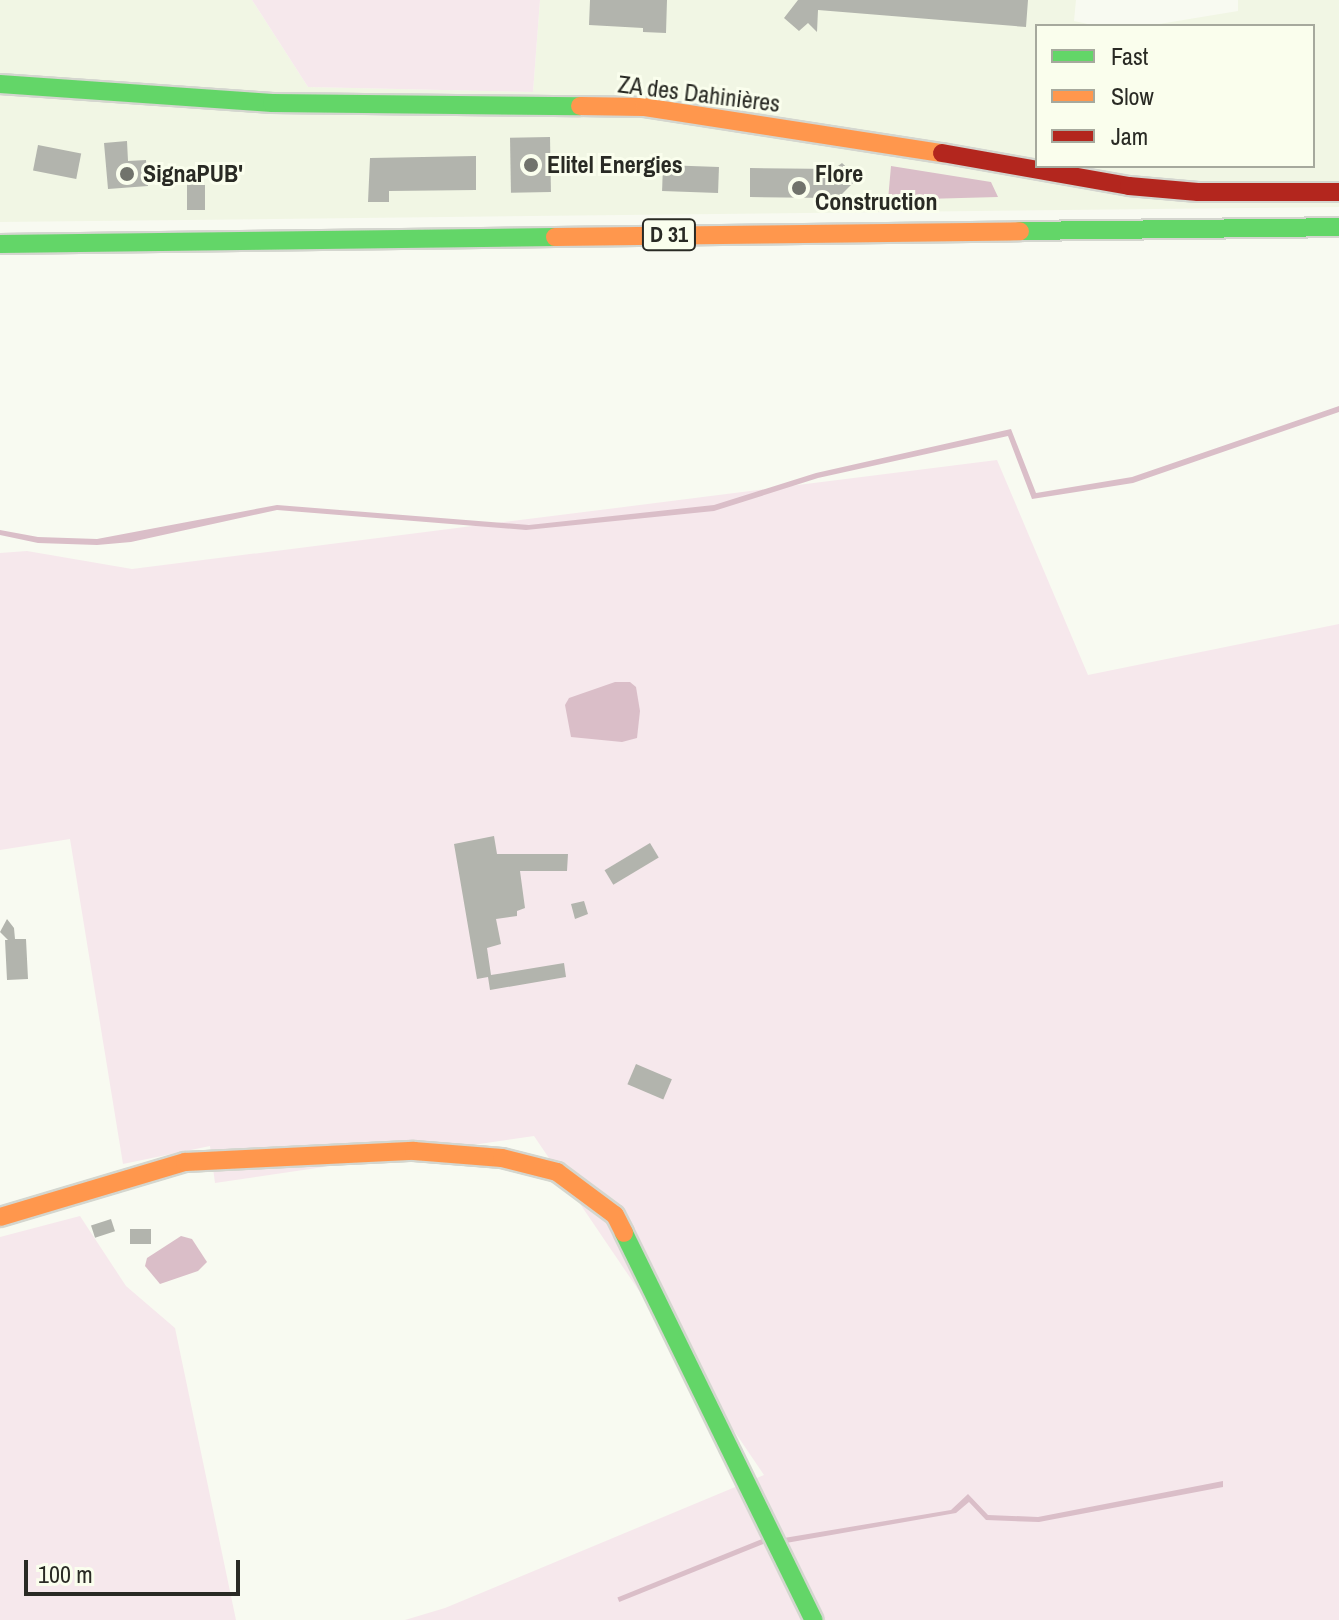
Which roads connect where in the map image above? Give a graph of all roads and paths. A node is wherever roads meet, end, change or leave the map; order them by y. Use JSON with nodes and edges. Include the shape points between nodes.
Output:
{"nodes":[{"id":1,"x":0,"y":84,"type":"edge"},
{"id":2,"x":1339,"y":192,"type":"edge"},
{"id":3,"x":1339,"y":227,"type":"edge"},
{"id":4,"x":0,"y":244,"type":"edge"},
{"id":5,"x":0,"y":1217,"type":"edge"},
{"id":6,"x":814,"y":1620,"type":"edge"}],
"edges":[{"from":1,"to":2,"type":"street","name":"ZA des Dahinières","via":[[272,103],[644,107],[870,140],[1114,185],[1198,192]]},
{"from":3,"to":4,"type":"street","number":"D 31"},
{"from":5,"to":6,"type":"street","via":[[185,1162],[414,1151],[502,1158],[557,1172],[615,1215]]}]}
